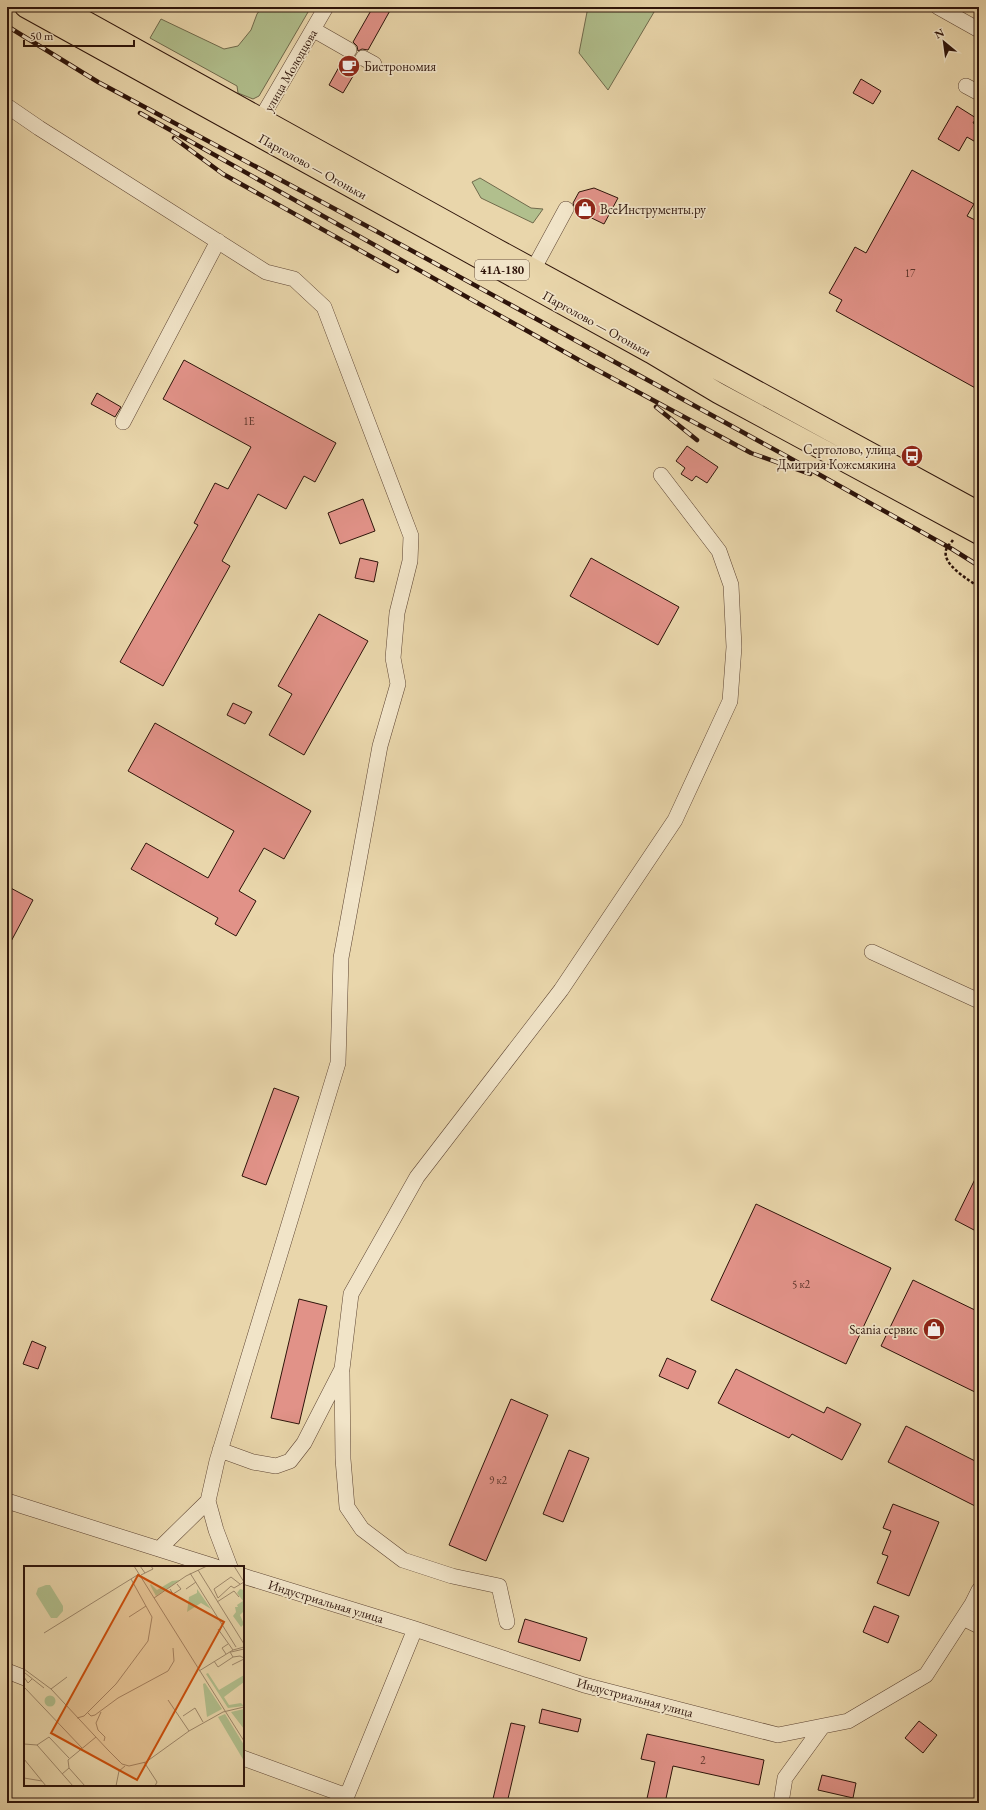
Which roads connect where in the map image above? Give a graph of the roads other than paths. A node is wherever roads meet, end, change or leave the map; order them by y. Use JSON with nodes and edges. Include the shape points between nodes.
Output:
{"nodes":[{"id":1,"x":25,"y":7,"type":"edge"},
{"id":2,"x":60,"y":7,"type":"edge"},
{"id":3,"x":326,"y":7,"type":"edge"},
{"id":4,"x":938,"y":7,"type":"edge"},
{"id":5,"x":314,"y":30,"type":"junction"},
{"id":6,"x":979,"y":30,"type":"edge"},
{"id":7,"x":349,"y":50,"type":"dead end"},
{"id":8,"x":7,"y":106,"type":"edge"},
{"id":9,"x":257,"y":126,"type":"junction"},
{"id":10,"x":566,"y":209,"type":"dead end"},
{"id":11,"x":218,"y":241,"type":"junction"},
{"id":12,"x":534,"y":268,"type":"junction"},
{"id":13,"x":122,"y":422,"type":"dead end"},
{"id":14,"x":661,"y":476,"type":"dead end"},
{"id":15,"x":979,"y":512,"type":"edge"},
{"id":16,"x":979,"y":534,"type":"edge"},
{"id":17,"x":872,"y":952,"type":"dead end"},
{"id":18,"x":979,"y":1001,"type":"edge"},
{"id":19,"x":342,"y":1368,"type":"junction"},
{"id":20,"x":220,"y":1450,"type":"junction"},
{"id":21,"x":7,"y":1500,"type":"edge"},
{"id":22,"x":208,"y":1500,"type":"junction"},
{"id":23,"x":159,"y":1549,"type":"junction"},
{"id":24,"x":213,"y":1566,"type":"edge"},
{"id":25,"x":230,"y":1566,"type":"edge"},
{"id":26,"x":244,"y":1576,"type":"edge"},
{"id":27,"x":979,"y":1590,"type":"edge"},
{"id":28,"x":963,"y":1618,"type":"junction"},
{"id":29,"x":507,"y":1622,"type":"dead end"},
{"id":30,"x":979,"y":1626,"type":"edge"},
{"id":31,"x":415,"y":1629,"type":"junction"},
{"id":32,"x":7,"y":1671,"type":"edge"},
{"id":33,"x":24,"y":1678,"type":"edge"},
{"id":34,"x":822,"y":1727,"type":"junction"},
{"id":35,"x":244,"y":1758,"type":"edge"},
{"id":36,"x":346,"y":1799,"type":"edge"},
{"id":37,"x":781,"y":1803,"type":"edge"}],
"edges":[{"from":1,"to":9,"type":"main road","name":"Парголово — Огоньки","number":"41А-180"},
{"from":2,"to":9,"type":"main road","name":"Парголово — Огоньки","number":"41А-180"},
{"from":3,"to":5,"type":"street","name":"улица Молодцова"},
{"from":4,"to":6,"type":"street"},
{"from":5,"to":7,"type":"street"},
{"from":5,"to":9,"type":"street","name":"улица Молодцова"},
{"from":8,"to":11,"type":"street"},
{"from":9,"to":12,"type":"main road","name":"Парголово — Огоньки","number":"41А-180"},
{"from":9,"to":16,"type":"main road","name":"Парголово — Огоньки","number":"41А-180","via":[[718,393]]},
{"from":10,"to":12,"type":"street"},
{"from":11,"to":13,"type":"street"},
{"from":11,"to":20,"type":"street","via":[[266,272],[294,279],[324,307],[411,536],[410,561],[397,613],[392,658],[398,684],[380,746],[341,958],[338,1063]]},
{"from":12,"to":15,"type":"main road","name":"Парголово — Огоньки","number":"41А-180"},
{"from":14,"to":19,"type":"street","via":[[718,551],[731,585],[734,647],[730,700],[675,820],[561,990],[417,1177],[351,1294]]},
{"from":17,"to":18,"type":"street"},
{"from":19,"to":20,"type":"street","via":[[304,1443],[290,1461],[276,1466],[253,1462]]},
{"from":19,"to":29,"type":"street","via":[[343,1459],[347,1507],[362,1529],[404,1560],[452,1576],[499,1586]]},
{"from":20,"to":22,"type":"street"},
{"from":21,"to":23,"type":"street"},
{"from":22,"to":23,"type":"street"},
{"from":22,"to":25,"type":"street"},
{"from":23,"to":24,"type":"street"},
{"from":26,"to":31,"type":"street","name":"Индустриальная улица"},
{"from":27,"to":28,"type":"street","name":"Индустриальная улица"},
{"from":28,"to":30,"type":"street"},
{"from":28,"to":34,"type":"street","name":"Индустриальная улица","via":[[926,1675],[848,1721]]},
{"from":31,"to":34,"type":"street","name":"Индустриальная улица","via":[[584,1685],[778,1735]]},
{"from":31,"to":36,"type":"street"},
{"from":32,"to":33,"type":"street"},
{"from":34,"to":37,"type":"street","via":[[785,1778]]},
{"from":35,"to":36,"type":"street"}]}
